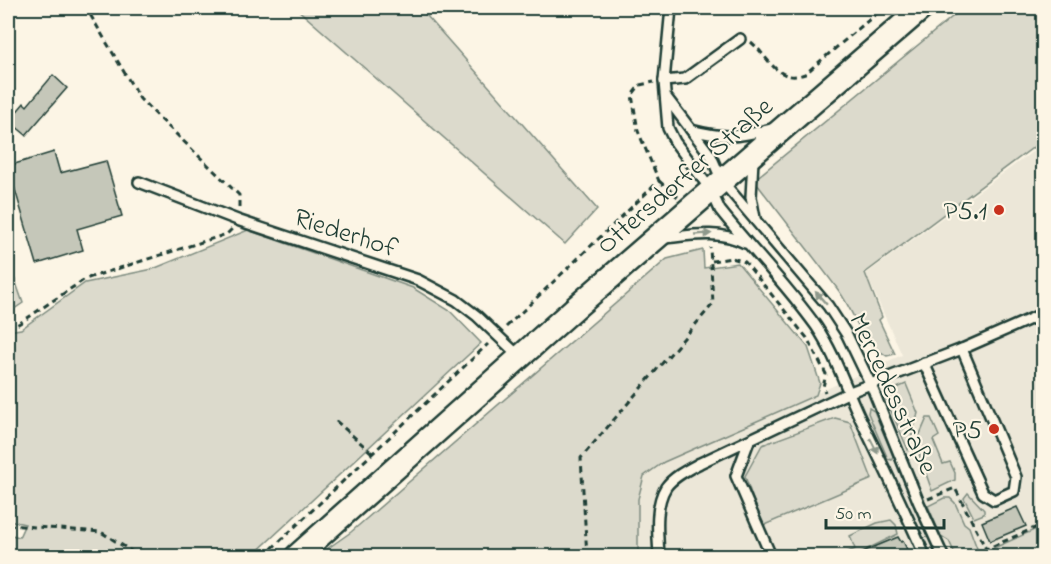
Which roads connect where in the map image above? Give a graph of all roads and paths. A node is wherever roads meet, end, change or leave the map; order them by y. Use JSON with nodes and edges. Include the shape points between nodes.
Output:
{"nodes":[{"id":1,"x":83,"y":8,"type":"edge"},
{"id":2,"x":671,"y":8,"type":"edge"},
{"id":3,"x":884,"y":8,"type":"edge"},
{"id":4,"x":922,"y":8,"type":"edge"},
{"id":5,"x":740,"y":39,"type":"joint"},
{"id":6,"x":664,"y":81,"type":"junction"},
{"id":7,"x":666,"y":97,"type":"junction"},
{"id":8,"x":783,"y":126,"type":"junction"},
{"id":9,"x":691,"y":130,"type":"junction"},
{"id":10,"x":754,"y":153,"type":"junction"},
{"id":11,"x":659,"y":181,"type":"dead end"},
{"id":12,"x":139,"y":182,"type":"dead end"},
{"id":13,"x":716,"y":186,"type":"junction"},
{"id":14,"x":691,"y":207,"type":"junction"},
{"id":15,"x":755,"y":220,"type":"junction"},
{"id":16,"x":240,"y":221,"type":"junction"},
{"id":17,"x":708,"y":233,"type":"junction"},
{"id":18,"x":654,"y":239,"type":"junction"},
{"id":19,"x":750,"y":246,"type":"junction"},
{"id":20,"x":712,"y":261,"type":"junction"},
{"id":21,"x":1044,"y":313,"type":"edge"},
{"id":22,"x":8,"y":329,"type":"edge"},
{"id":23,"x":962,"y":349,"type":"junction"},
{"id":24,"x":520,"y":358,"type":"junction"},
{"id":25,"x":924,"y":363,"type":"junction"},
{"id":26,"x":871,"y":385,"type":"junction"},
{"id":27,"x":850,"y":392,"type":"junction"},
{"id":28,"x":828,"y":403,"type":"junction"},
{"id":29,"x":336,"y":421,"type":"dead end"},
{"id":30,"x":748,"y":441,"type":"junction"},
{"id":31,"x":372,"y":453,"type":"dead end"},
{"id":32,"x":919,"y":503,"type":"junction"},
{"id":33,"x":1044,"y":524,"type":"edge"},
{"id":34,"x":8,"y":525,"type":"edge"},
{"id":35,"x":986,"y":549,"type":"junction"},
{"id":36,"x":139,"y":556,"type":"edge"},
{"id":37,"x":297,"y":556,"type":"edge"},
{"id":38,"x":588,"y":556,"type":"edge"},
{"id":39,"x":659,"y":556,"type":"edge"},
{"id":40,"x":771,"y":556,"type":"edge"},
{"id":41,"x":925,"y":556,"type":"edge"},
{"id":42,"x":943,"y":556,"type":"edge"},
{"id":43,"x":989,"y":556,"type":"edge"}],
"edges":[{"from":1,"to":16,"type":"path","via":[[140,99],[238,195]]},
{"from":2,"to":6,"type":"lane"},
{"from":3,"to":5,"type":"path","via":[[805,74],[795,78],[781,74],[752,43]]},
{"from":4,"to":8,"type":"street","name":"Ottersdorfer Straße"},
{"from":5,"to":6,"type":"lane","via":[[685,79]]},
{"from":6,"to":7,"type":"lane"},
{"from":7,"to":9,"type":"lane"},
{"from":7,"to":13,"type":"lane","via":[[668,128],[675,142]]},
{"from":8,"to":9,"type":"lane","via":[[740,137]]},
{"from":8,"to":10,"type":"street","name":"Ottersdorfer Straße"},
{"from":9,"to":13,"type":"lane","via":[[711,156]]},
{"from":10,"to":13,"type":"street","name":"Ottersdorfer Straße"},
{"from":10,"to":15,"type":"lane","via":[[751,197]]},
{"from":11,"to":14,"type":"path"},
{"from":12,"to":16,"type":"lane","name":"Riederhof"},
{"from":13,"to":14,"type":"street","name":"Ottersdorfer Straße"},
{"from":13,"to":15,"type":"lane","name":"Mercedesstraße"},
{"from":13,"to":19,"type":"lane","name":"Mercedesstraße","via":[[720,210]]},
{"from":14,"to":18,"type":"street","name":"Ottersdorfer Straße"},
{"from":26,"to":15,"type":"lane","name":"Mercedesstraße","one_way":true,"via":[[828,306]]},
{"from":16,"to":22,"type":"path","via":[[227,234],[84,279]]},
{"from":16,"to":24,"type":"lane","name":"Riederhof","via":[[418,280],[463,305]]},
{"from":18,"to":17,"type":"lane","one_way":true},
{"from":17,"to":19,"type":"lane"},
{"from":17,"to":20,"type":"path"},
{"from":18,"to":24,"type":"street","name":"Ottersdorfer Straße"},
{"from":19,"to":27,"type":"lane","name":"Mercedesstraße","via":[[816,327]]},
{"from":20,"to":28,"type":"path","via":[[732,258],[746,262],[807,338],[826,374]]},
{"from":20,"to":38,"type":"path","via":[[713,304],[581,458]]},
{"from":21,"to":23,"type":"lane"},
{"from":23,"to":25,"type":"lane"},
{"from":23,"to":25,"type":"lane","via":[[1017,477],[1014,491],[994,500],[983,493]]},
{"from":24,"to":37,"type":"street","name":"Ottersdorfer Straße"},
{"from":25,"to":26,"type":"lane"},
{"from":26,"to":27,"type":"lane"},
{"from":26,"to":32,"type":"lane","name":"Mercedesstraße"},
{"from":27,"to":28,"type":"lane"},
{"from":27,"to":41,"type":"lane","name":"Mercedesstraße","one_way":true},
{"from":28,"to":30,"type":"lane"},
{"from":29,"to":31,"type":"path"},
{"from":30,"to":39,"type":"lane","via":[[680,474],[667,487],[660,505]]},
{"from":30,"to":40,"type":"lane","via":[[736,476]]},
{"from":32,"to":35,"type":"path","via":[[955,488]]},
{"from":32,"to":42,"type":"lane","name":"Mercedesstraße"},
{"from":33,"to":35,"type":"path"},
{"from":34,"to":36,"type":"path","via":[[101,532]]},
{"from":35,"to":43,"type":"path"}]}
